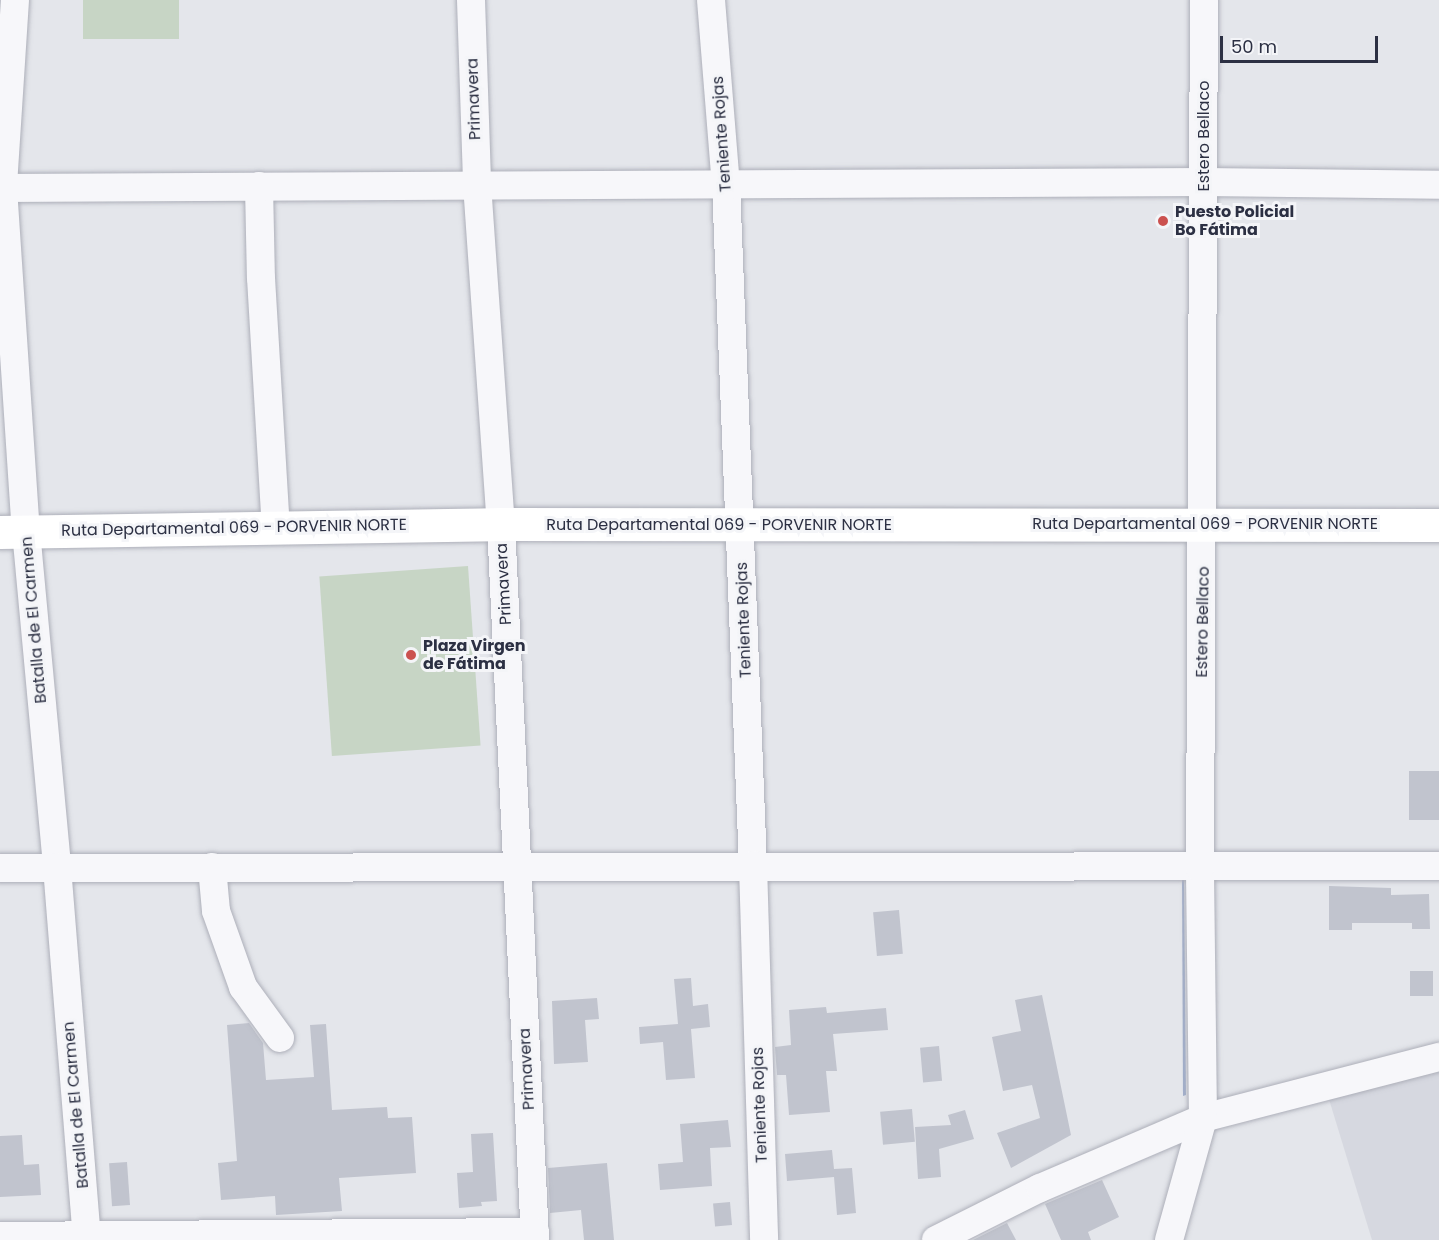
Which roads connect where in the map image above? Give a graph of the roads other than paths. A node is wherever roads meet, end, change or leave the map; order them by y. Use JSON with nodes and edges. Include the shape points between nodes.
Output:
{"nodes":[{"id":1,"x":15,"y":0,"type":"edge"},
{"id":2,"x":471,"y":0,"type":"edge"},
{"id":3,"x":711,"y":0,"type":"edge"},
{"id":4,"x":1204,"y":0,"type":"edge"},
{"id":5,"x":1204,"y":182,"type":"junction"},
{"id":6,"x":477,"y":184,"type":"junction"},
{"id":7,"x":726,"y":185,"type":"junction"},
{"id":8,"x":1439,"y":185,"type":"edge"},
{"id":9,"x":259,"y":186,"type":"junction"},
{"id":10,"x":2,"y":188,"type":"edge"},
{"id":11,"x":501,"y":524,"type":"junction"},
{"id":12,"x":1204,"y":524,"type":"junction"},
{"id":13,"x":1439,"y":525,"type":"edge"},
{"id":14,"x":740,"y":526,"type":"junction"},
{"id":15,"x":276,"y":527,"type":"junction"},
{"id":16,"x":13,"y":531,"type":"edge"},
{"id":17,"x":753,"y":865,"type":"junction"},
{"id":18,"x":518,"y":866,"type":"junction"},
{"id":19,"x":1439,"y":866,"type":"edge"},
{"id":20,"x":57,"y":867,"type":"junction"},
{"id":21,"x":212,"y":867,"type":"junction"},
{"id":22,"x":0,"y":868,"type":"edge"},
{"id":23,"x":1200,"y":868,"type":"junction"},
{"id":24,"x":280,"y":1038,"type":"dead end"},
{"id":25,"x":1439,"y":1057,"type":"edge"},
{"id":26,"x":1203,"y":1118,"type":"junction"},
{"id":27,"x":0,"y":1236,"type":"edge"},
{"id":28,"x":535,"y":1236,"type":"edge"},
{"id":29,"x":87,"y":1238,"type":"edge"},
{"id":30,"x":764,"y":1240,"type":"edge"},
{"id":31,"x":936,"y":1240,"type":"edge"},
{"id":32,"x":1169,"y":1240,"type":"edge"}],
"edges":[{"from":1,"to":10,"type":"street","name":"Batalla de El Carmen"},
{"from":2,"to":6,"type":"street","name":"Primavera"},
{"from":3,"to":7,"type":"street","name":"Teniente Rojas"},
{"from":4,"to":5,"type":"street","name":"Estero Bellaco"},
{"from":5,"to":7,"type":"street"},
{"from":5,"to":8,"type":"street"},
{"from":5,"to":12,"type":"street","name":"Estero Bellaco"},
{"from":6,"to":7,"type":"street"},
{"from":6,"to":9,"type":"street"},
{"from":6,"to":11,"type":"street","name":"Primavera"},
{"from":7,"to":14,"type":"street","name":"Teniente Rojas"},
{"from":9,"to":10,"type":"street"},
{"from":9,"to":15,"type":"street"},
{"from":10,"to":16,"type":"street","name":"Batalla de El Carmen"},
{"from":11,"to":14,"type":"main road","name":"Ruta Departamental 069 - PORVENIR NORTE"},
{"from":11,"to":15,"type":"main road","name":"Ruta Departamental 069 - PORVENIR NORTE"},
{"from":11,"to":18,"type":"street","name":"Primavera"},
{"from":12,"to":13,"type":"main road","name":"Ruta Departamental 069 - PORVENIR NORTE"},
{"from":12,"to":14,"type":"main road","name":"Ruta Departamental 069 - PORVENIR NORTE"},
{"from":12,"to":23,"type":"street","name":"Estero Bellaco"},
{"from":14,"to":17,"type":"street","name":"Teniente Rojas"},
{"from":15,"to":16,"type":"main road","name":"Ruta Departamental 069 - PORVENIR NORTE"},
{"from":16,"to":20,"type":"street","name":"Batalla de El Carmen"},
{"from":17,"to":18,"type":"street"},
{"from":17,"to":23,"type":"street"},
{"from":17,"to":30,"type":"street","name":"Teniente Rojas"},
{"from":18,"to":21,"type":"street"},
{"from":18,"to":28,"type":"street","name":"Primavera"},
{"from":19,"to":23,"type":"street"},
{"from":20,"to":21,"type":"street"},
{"from":20,"to":22,"type":"street"},
{"from":20,"to":29,"type":"street","name":"Batalla de El Carmen"},
{"from":21,"to":24,"type":"street","via":[[216,911],[243,987]]},
{"from":23,"to":26,"type":"street","name":"Estero Bellaco"},
{"from":25,"to":26,"type":"street"},
{"from":26,"to":31,"type":"street","via":[[1040,1188]]},
{"from":26,"to":32,"type":"street","name":"Estero Bellaco"},
{"from":27,"to":29,"type":"street"},
{"from":28,"to":29,"type":"street"}]}
